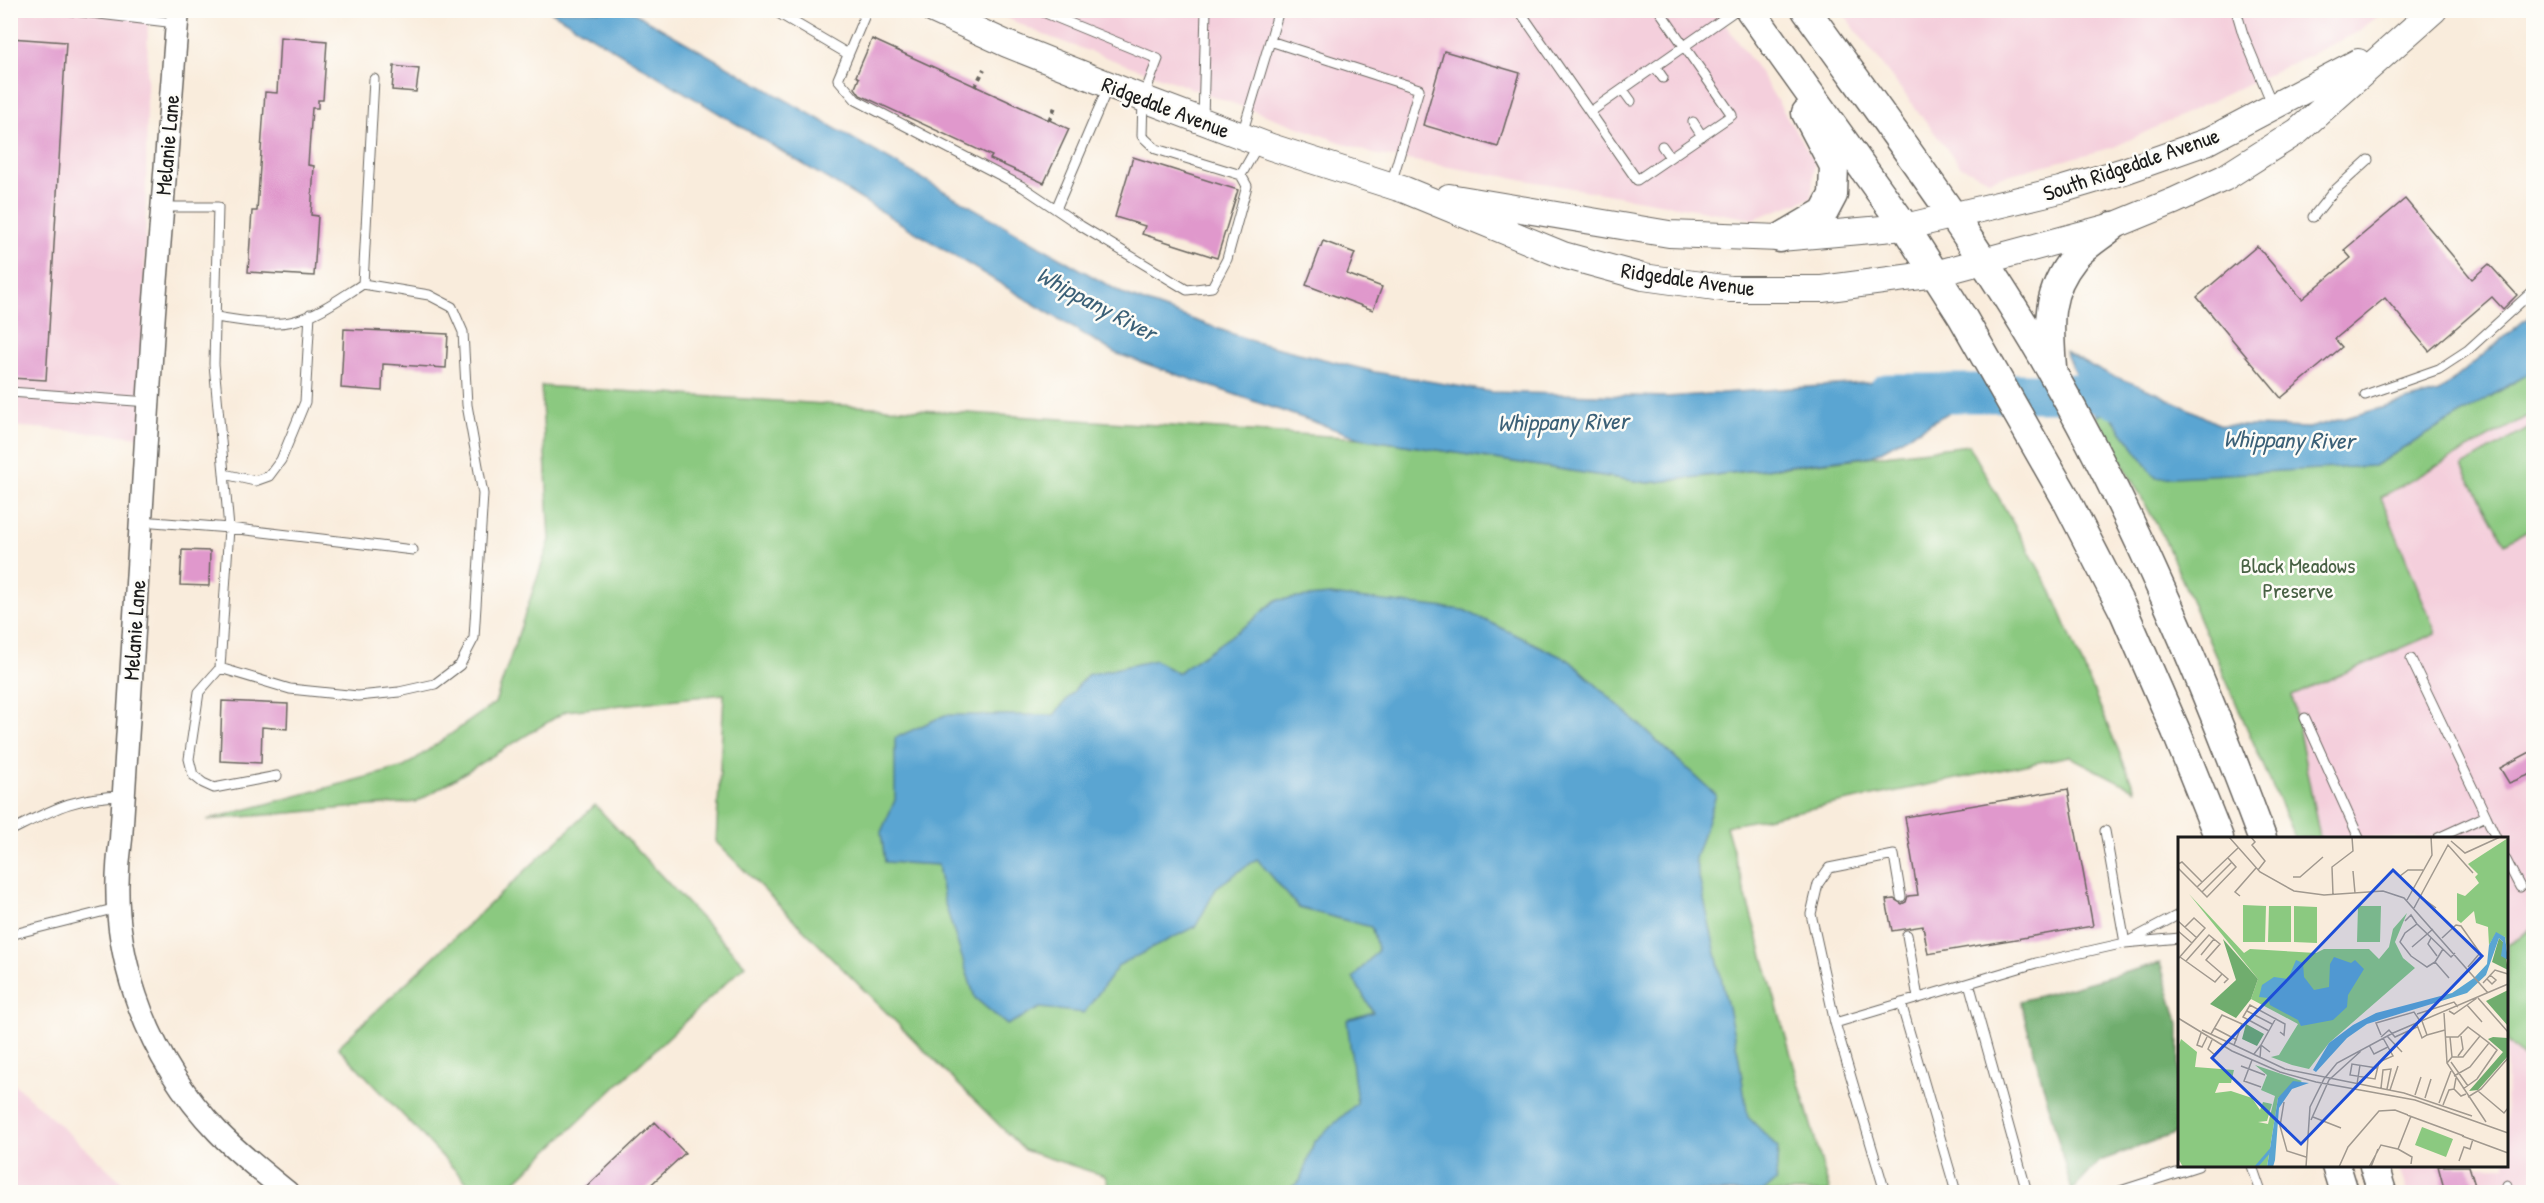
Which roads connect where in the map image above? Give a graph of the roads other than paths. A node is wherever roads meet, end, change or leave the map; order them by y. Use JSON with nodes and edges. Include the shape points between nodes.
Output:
{"nodes":[{"id":1,"x":65,"y":10,"type":"edge"},
{"id":2,"x":773,"y":10,"type":"edge"},
{"id":3,"x":867,"y":10,"type":"edge"},
{"id":4,"x":933,"y":10,"type":"edge"},
{"id":5,"x":1038,"y":10,"type":"edge"},
{"id":6,"x":1206,"y":10,"type":"edge"},
{"id":7,"x":1279,"y":10,"type":"edge"},
{"id":8,"x":1519,"y":10,"type":"edge"},
{"id":9,"x":1659,"y":10,"type":"edge"},
{"id":10,"x":1736,"y":10,"type":"edge"},
{"id":11,"x":1750,"y":10,"type":"edge"},
{"id":12,"x":1806,"y":10,"type":"edge"},
{"id":13,"x":2236,"y":10,"type":"edge"},
{"id":14,"x":2434,"y":10,"type":"edge"},
{"id":15,"x":177,"y":17,"type":"edge"},
{"id":16,"x":1270,"y":41,"type":"junction"},
{"id":17,"x":2397,"y":41,"type":"junction"},
{"id":18,"x":1684,"y":47,"type":"junction"},
{"id":19,"x":848,"y":54,"type":"junction"},
{"id":20,"x":1656,"y":68,"type":"junction"},
{"id":21,"x":1795,"y":70,"type":"junction"},
{"id":22,"x":1663,"y":78,"type":"dead end"},
{"id":23,"x":374,"y":79,"type":"dead end"},
{"id":24,"x":1108,"y":85,"type":"junction"},
{"id":25,"x":1623,"y":90,"type":"junction"},
{"id":26,"x":1143,"y":98,"type":"junction"},
{"id":27,"x":1631,"y":102,"type":"dead end"},
{"id":28,"x":2274,"y":108,"type":"junction"},
{"id":29,"x":1590,"y":112,"type":"junction"},
{"id":30,"x":1203,"y":121,"type":"junction"},
{"id":31,"x":1693,"y":122,"type":"dead end"},
{"id":32,"x":1702,"y":136,"type":"junction"},
{"id":33,"x":1251,"y":140,"type":"junction"},
{"id":34,"x":1662,"y":146,"type":"dead end"},
{"id":35,"x":1670,"y":157,"type":"junction"},
{"id":36,"x":2368,"y":160,"type":"dead end"},
{"id":37,"x":1240,"y":175,"type":"junction"},
{"id":38,"x":1398,"y":187,"type":"junction"},
{"id":39,"x":162,"y":207,"type":"junction"},
{"id":40,"x":1056,"y":209,"type":"junction"},
{"id":41,"x":1953,"y":217,"type":"junction"},
{"id":42,"x":2313,"y":217,"type":"dead end"},
{"id":43,"x":2114,"y":226,"type":"junction"},
{"id":44,"x":1905,"y":227,"type":"junction"},
{"id":45,"x":1780,"y":238,"type":"junction"},
{"id":46,"x":1983,"y":261,"type":"junction"},
{"id":47,"x":1935,"y":274,"type":"junction"},
{"id":48,"x":363,"y":284,"type":"junction"},
{"id":49,"x":2534,"y":290,"type":"edge"},
{"id":50,"x":309,"y":314,"type":"junction"},
{"id":51,"x":215,"y":317,"type":"junction"},
{"id":52,"x":2053,"y":373,"type":"junction"},
{"id":53,"x":10,"y":392,"type":"edge"},
{"id":54,"x":2365,"y":395,"type":"dead end"},
{"id":55,"x":149,"y":402,"type":"junction"},
{"id":56,"x":224,"y":474,"type":"junction"},
{"id":57,"x":141,"y":521,"type":"junction"},
{"id":58,"x":229,"y":528,"type":"junction"},
{"id":59,"x":413,"y":550,"type":"dead end"},
{"id":60,"x":2411,"y":659,"type":"dead end"},
{"id":61,"x":220,"y":668,"type":"junction"},
{"id":62,"x":2305,"y":718,"type":"dead end"},
{"id":63,"x":278,"y":776,"type":"dead end"},
{"id":64,"x":123,"y":796,"type":"junction"},
{"id":65,"x":2486,"y":816,"type":"junction"},
{"id":66,"x":10,"y":831,"type":"edge"},
{"id":67,"x":2105,"y":831,"type":"dead end"},
{"id":68,"x":2219,"y":837,"type":"edge"},
{"id":69,"x":2262,"y":837,"type":"edge"},
{"id":70,"x":2359,"y":837,"type":"edge"},
{"id":71,"x":2440,"y":837,"type":"edge"},
{"id":72,"x":2496,"y":837,"type":"edge"},
{"id":73,"x":2508,"y":864,"type":"edge"},
{"id":74,"x":2520,"y":887,"type":"dead end"},
{"id":75,"x":1901,"y":897,"type":"dead end"},
{"id":76,"x":117,"y":908,"type":"junction"},
{"id":77,"x":2178,"y":915,"type":"edge"},
{"id":78,"x":10,"y":935,"type":"edge"},
{"id":79,"x":1907,"y":935,"type":"dead end"},
{"id":80,"x":2178,"y":938,"type":"edge"},
{"id":81,"x":2125,"y":943,"type":"junction"},
{"id":82,"x":1969,"y":983,"type":"junction"},
{"id":83,"x":1918,"y":998,"type":"junction"},
{"id":84,"x":1901,"y":1004,"type":"junction"},
{"id":85,"x":1835,"y":1023,"type":"junction"},
{"id":86,"x":2195,"y":1167,"type":"edge"},
{"id":87,"x":2252,"y":1167,"type":"edge"},
{"id":88,"x":2336,"y":1167,"type":"edge"},
{"id":89,"x":2374,"y":1167,"type":"edge"},
{"id":90,"x":287,"y":1192,"type":"edge"},
{"id":91,"x":1885,"y":1192,"type":"edge"},
{"id":92,"x":1956,"y":1192,"type":"edge"},
{"id":93,"x":2027,"y":1192,"type":"edge"},
{"id":94,"x":2117,"y":1192,"type":"edge"},
{"id":95,"x":2261,"y":1192,"type":"edge"},
{"id":96,"x":2344,"y":1192,"type":"edge"},
{"id":97,"x":2382,"y":1192,"type":"edge"}],
"edges":[{"from":1,"to":15,"type":"lane"},
{"from":2,"to":19,"type":"lane"},
{"from":3,"to":19,"type":"lane"},
{"from":4,"to":24,"type":"main road","name":"Ridgedale Avenue"},
{"from":5,"to":26,"type":"lane","via":[[1158,59]]},
{"from":6,"to":30,"type":"lane"},
{"from":7,"to":16,"type":"lane"},
{"from":8,"to":29,"type":"lane"},
{"from":9,"to":18,"type":"lane"},
{"from":10,"to":18,"type":"lane"},
{"from":11,"to":21,"type":"main road"},
{"from":12,"to":41,"type":"main road"},
{"from":13,"to":28,"type":"lane"},
{"from":14,"to":17,"type":"main road","name":"South Ridgedale Avenue"},
{"from":15,"to":39,"type":"street","name":"Melanie Lane"},
{"from":16,"to":33,"type":"lane"},
{"from":16,"to":38,"type":"lane","via":[[1419,89]]},
{"from":17,"to":28,"type":"main road","name":"South Ridgedale Avenue"},
{"from":17,"to":43,"type":"main road","name":"South Ridgedale Avenue","via":[[2298,131],[2194,192]]},
{"from":18,"to":20,"type":"lane"},
{"from":18,"to":32,"type":"lane","via":[[1732,116]]},
{"from":19,"to":40,"type":"lane","via":[[837,80],[856,100],[1023,187]]},
{"from":20,"to":22,"type":"lane"},
{"from":20,"to":25,"type":"lane"},
{"from":21,"to":44,"type":"main road"},
{"from":21,"to":45,"type":"main road","via":[[1802,104],[1834,166],[1833,195],[1824,212]]},
{"from":23,"to":48,"type":"lane"},
{"from":24,"to":26,"type":"main road","name":"Ridgedale Avenue"},
{"from":24,"to":40,"type":"lane"},
{"from":25,"to":27,"type":"lane"},
{"from":25,"to":29,"type":"lane"},
{"from":26,"to":30,"type":"main road","name":"Ridgedale Avenue"},
{"from":26,"to":37,"type":"lane","via":[[1142,136],[1156,149]]},
{"from":28,"to":41,"type":"main road","name":"South Ridgedale Avenue","via":[[2206,142],[2124,171]]},
{"from":29,"to":35,"type":"lane","via":[[1637,180]]},
{"from":30,"to":33,"type":"main road","name":"Ridgedale Avenue"},
{"from":31,"to":32,"type":"lane"},
{"from":32,"to":35,"type":"lane"},
{"from":33,"to":37,"type":"lane"},
{"from":33,"to":38,"type":"main road","name":"Ridgedale Avenue"},
{"from":34,"to":35,"type":"lane"},
{"from":36,"to":42,"type":"lane","via":[[2332,192]]},
{"from":37,"to":40,"type":"lane","via":[[1247,186],[1227,259],[1212,287],[1187,290]]},
{"from":38,"to":45,"type":"main road","name":"Ridgedale Avenue","via":[[1670,234]]},
{"from":38,"to":47,"type":"main road","name":"Ridgedale Avenue","via":[[1563,255],[1643,277],[1730,288],[1822,289]]},
{"from":39,"to":51,"type":"lane","via":[[218,207]]},
{"from":39,"to":55,"type":"street","name":"Melanie Lane"},
{"from":41,"to":44,"type":"main road","name":"Ridgedale Avenue"},
{"from":41,"to":46,"type":"main road"},
{"from":43,"to":46,"type":"main road","name":"South Ridgedale Avenue"},
{"from":43,"to":52,"type":"main road","via":[[2075,257],[2056,285],[2048,319]]},
{"from":44,"to":45,"type":"main road","name":"Ridgedale Avenue"},
{"from":44,"to":47,"type":"main road"},
{"from":46,"to":47,"type":"main road","name":"Ridgedale Avenue"},
{"from":46,"to":52,"type":"main road"},
{"from":47,"to":68,"type":"main road","via":[[2066,497],[2124,612]]},
{"from":48,"to":50,"type":"lane"},
{"from":48,"to":61,"type":"lane","via":[[429,295],[452,308],[463,332],[467,405],[483,495],[474,638],[460,665],[435,684],[399,692],[358,696],[290,689]]},
{"from":49,"to":54,"type":"lane","via":[[2468,350],[2439,369]]},
{"from":50,"to":51,"type":"lane","via":[[283,322]]},
{"from":50,"to":56,"type":"lane","via":[[305,402],[281,460],[269,476],[255,481]]},
{"from":51,"to":56,"type":"lane","via":[[214,364]]},
{"from":52,"to":69,"type":"main road","via":[[2114,488],[2180,628]]},
{"from":53,"to":55,"type":"lane"},
{"from":55,"to":57,"type":"street","name":"Melanie Lane"},
{"from":56,"to":58,"type":"lane"},
{"from":57,"to":58,"type":"lane"},
{"from":57,"to":64,"type":"street","name":"Melanie Lane"},
{"from":58,"to":59,"type":"lane"},
{"from":58,"to":61,"type":"lane"},
{"from":60,"to":65,"type":"lane"},
{"from":61,"to":63,"type":"lane","via":[[199,692],[189,759],[193,775],[214,788]]},
{"from":62,"to":70,"type":"lane"},
{"from":64,"to":66,"type":"lane","via":[[68,802]]},
{"from":64,"to":76,"type":"street","name":"Melanie Lane"},
{"from":65,"to":71,"type":"lane"},
{"from":65,"to":72,"type":"lane"},
{"from":67,"to":81,"type":"lane"},
{"from":73,"to":74,"type":"lane"},
{"from":75,"to":85,"type":"lane","via":[[1894,855],[1830,868],[1818,884],[1811,914]]},
{"from":76,"to":78,"type":"lane"},
{"from":76,"to":90,"type":"street","name":"Melanie Lane","via":[[131,981],[164,1059],[190,1099],[219,1132]]},
{"from":77,"to":81,"type":"lane"},
{"from":79,"to":83,"type":"lane"},
{"from":80,"to":81,"type":"lane"},
{"from":81,"to":82,"type":"lane"},
{"from":82,"to":83,"type":"lane"},
{"from":82,"to":93,"type":"lane"},
{"from":83,"to":84,"type":"lane"},
{"from":84,"to":85,"type":"lane"},
{"from":84,"to":92,"type":"lane"},
{"from":85,"to":91,"type":"lane"},
{"from":86,"to":94,"type":"lane"},
{"from":87,"to":95,"type":"lane"},
{"from":88,"to":96,"type":"main road"},
{"from":89,"to":97,"type":"main road"}]}
